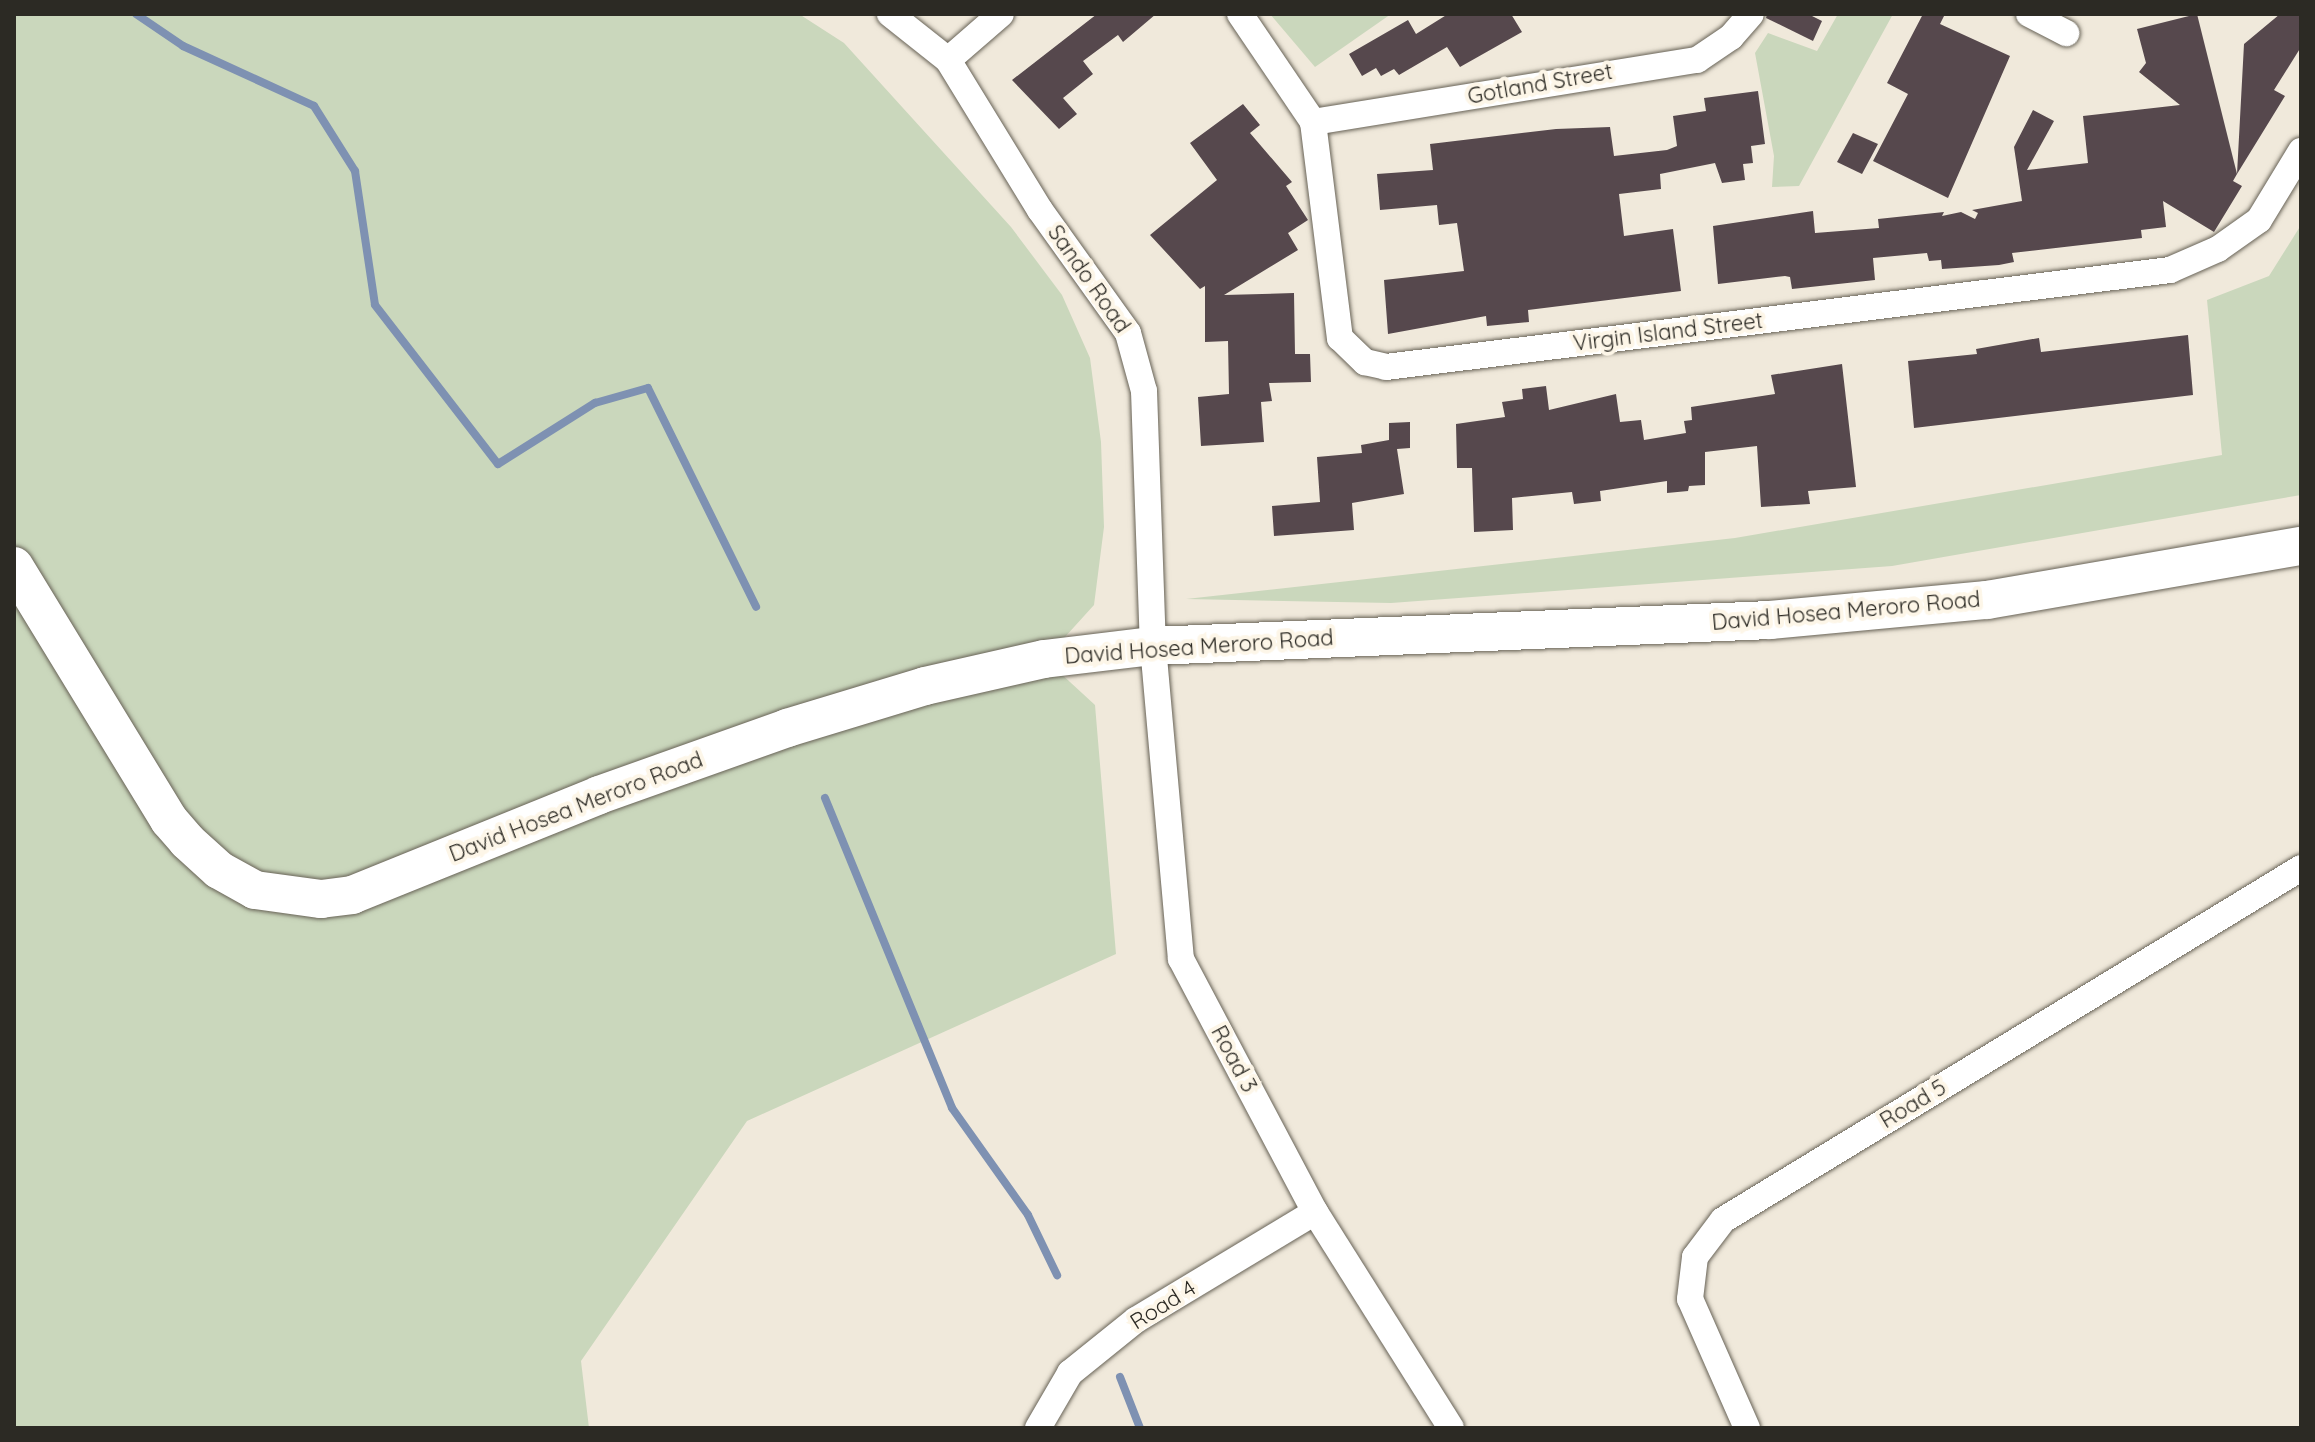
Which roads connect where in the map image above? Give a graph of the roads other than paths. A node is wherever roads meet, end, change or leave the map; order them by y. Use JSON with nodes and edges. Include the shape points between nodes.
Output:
{"nodes":[{"id":1,"x":890,"y":14,"type":"edge"},
{"id":2,"x":1001,"y":14,"type":"edge"},
{"id":3,"x":1240,"y":14,"type":"edge"},
{"id":4,"x":1751,"y":14,"type":"edge"},
{"id":5,"x":2029,"y":14,"type":"edge"},
{"id":6,"x":2066,"y":33,"type":"dead end"},
{"id":7,"x":948,"y":60,"type":"junction"},
{"id":8,"x":1313,"y":122,"type":"junction"},
{"id":9,"x":2301,"y":151,"type":"edge"},
{"id":10,"x":2301,"y":546,"type":"edge"},
{"id":11,"x":14,"y":566,"type":"edge"},
{"id":12,"x":1153,"y":646,"type":"junction"},
{"id":13,"x":2301,"y":868,"type":"edge"},
{"id":14,"x":1315,"y":1212,"type":"junction"},
{"id":15,"x":1038,"y":1428,"type":"edge"},
{"id":16,"x":1451,"y":1428,"type":"edge"},
{"id":17,"x":1747,"y":1428,"type":"edge"}],
"edges":[{"from":1,"to":7,"type":"street","name":"Sando Road"},
{"from":2,"to":7,"type":"street"},
{"from":3,"to":8,"type":"street","name":"Virgin Island Street"},
{"from":4,"to":8,"type":"street","name":"Gotland Street","via":[[1731,37],[1697,60]]},
{"from":5,"to":6,"type":"street"},
{"from":7,"to":12,"type":"street","name":"Sando Road","via":[[1040,210],[1128,333],[1139,361]]},
{"from":8,"to":9,"type":"street","name":"Virgin Island Street","via":[[1336,326],[1350,351],[1386,367],[2170,270],[2218,249],[2259,220]]},
{"from":10,"to":12,"type":"main road","name":"David Hosea Meroro Road","via":[[1987,600],[1770,620]]},
{"from":11,"to":12,"type":"main road","name":"David Hosea Meroro Road","via":[[187,841],[219,870],[255,890],[309,898],[352,895],[599,795],[925,686],[1044,659]]},
{"from":12,"to":14,"type":"street","name":"Road 3","via":[[1181,959]]},
{"from":13,"to":17,"type":"street","name":"Road 5","via":[[1723,1220],[1695,1257],[1690,1299]]},
{"from":14,"to":15,"type":"street","name":"Road 4","via":[[1136,1320],[1070,1373]]},
{"from":14,"to":16,"type":"street","name":"Road 3"}]}
